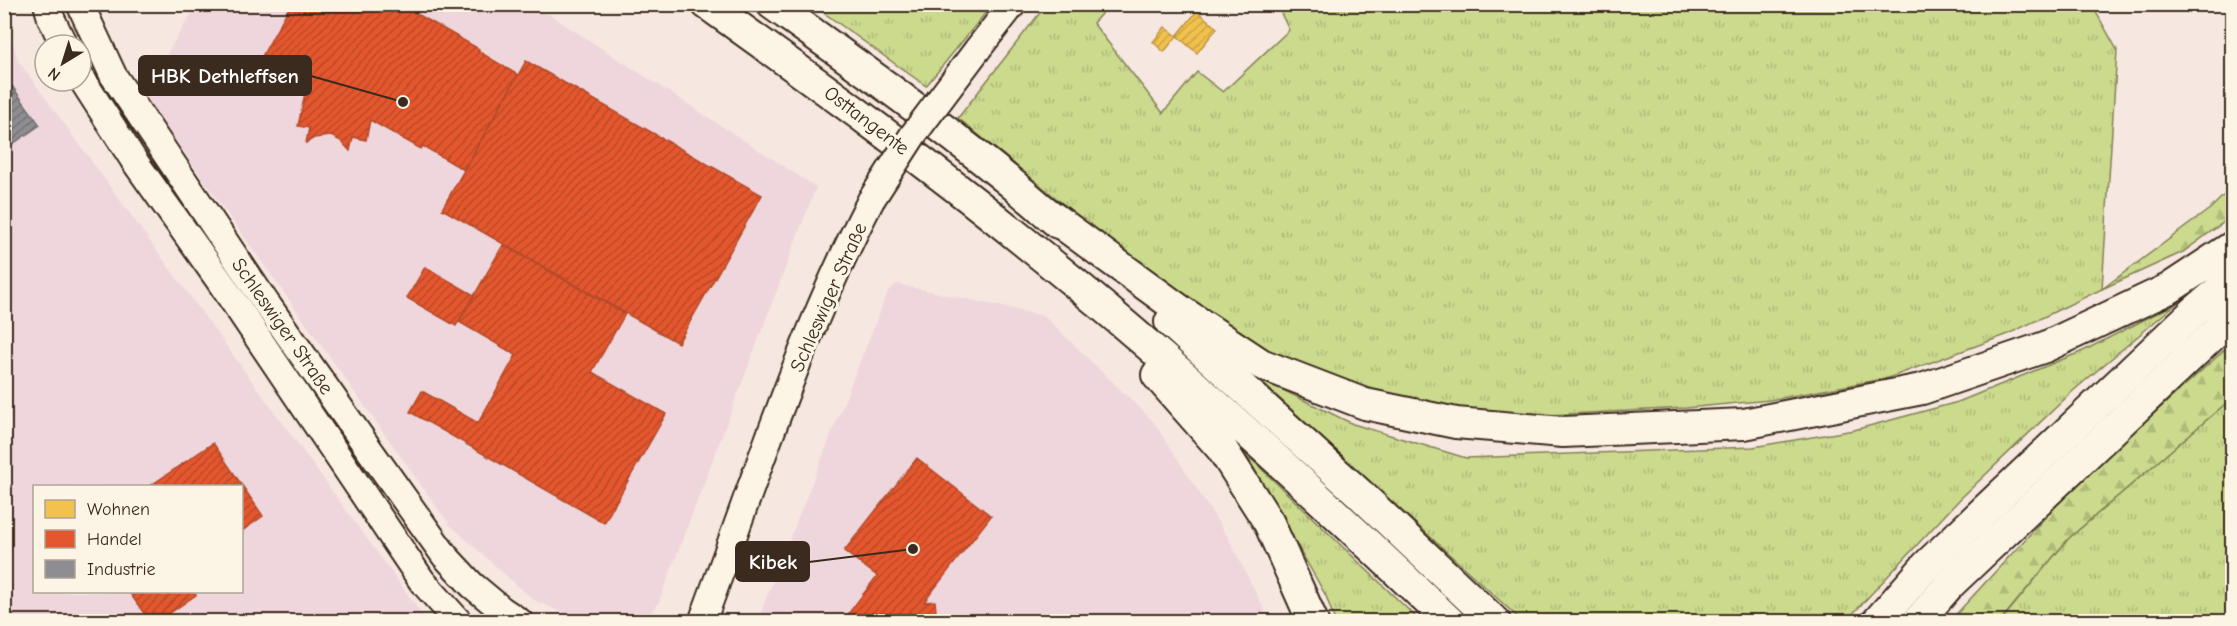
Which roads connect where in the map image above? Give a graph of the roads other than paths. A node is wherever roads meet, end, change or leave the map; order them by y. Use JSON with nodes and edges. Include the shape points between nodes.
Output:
{"nodes":[{"id":1,"x":47,"y":4,"type":"edge"},
{"id":2,"x":80,"y":4,"type":"edge"},
{"id":3,"x":706,"y":4,"type":"edge"},
{"id":4,"x":772,"y":4,"type":"edge"},
{"id":5,"x":1013,"y":4,"type":"edge"},
{"id":6,"x":58,"y":33,"type":"edge"},
{"id":7,"x":91,"y":93,"type":"edge"},
{"id":8,"x":1043,"y":210,"type":"junction"},
{"id":9,"x":1024,"y":241,"type":"junction"},
{"id":10,"x":2232,"y":247,"type":"edge"},
{"id":11,"x":2232,"y":280,"type":"edge"},
{"id":12,"x":2232,"y":316,"type":"edge"},
{"id":13,"x":459,"y":621,"type":"edge"},
{"id":14,"x":519,"y":621,"type":"edge"},
{"id":15,"x":702,"y":621,"type":"edge"},
{"id":16,"x":1312,"y":621,"type":"edge"},
{"id":17,"x":1450,"y":621,"type":"edge"},
{"id":18,"x":1495,"y":621,"type":"edge"},
{"id":19,"x":1877,"y":621,"type":"edge"},
{"id":20,"x":1917,"y":621,"type":"edge"}],
"edges":[{"from":1,"to":6,"type":"main road"},
{"from":2,"to":14,"type":"main road","name":"Schleswiger Straße","via":[[113,75],[266,303],[445,556],[472,585]]},
{"from":3,"to":9,"type":"highway","name":"Osttangente","via":[[869,120]]},
{"from":4,"to":8,"type":"highway","name":"Osttangente","via":[[959,140]]},
{"from":5,"to":15,"type":"main road","name":"Schleswiger Straße","bridge":true,"via":[[913,135],[851,239],[803,350]]},
{"from":7,"to":13,"type":"main road","name":"Schleswiger Straße","via":[[422,581]]},
{"from":8,"to":10,"type":"highway","via":[[1261,364],[1365,404],[1456,423],[1563,432],[1744,424],[1922,389],[2044,346],[2170,288]]},
{"from":8,"to":18,"type":"highway","via":[[1252,395]]},
{"from":9,"to":16,"type":"highway","via":[[1169,387],[1222,449],[1269,523]]},
{"from":9,"to":17,"type":"highway","via":[[1202,393]]},
{"from":11,"to":19,"type":"highway","via":[[1935,557]]},
{"from":12,"to":20,"type":"highway","via":[[1950,584]]}]}
